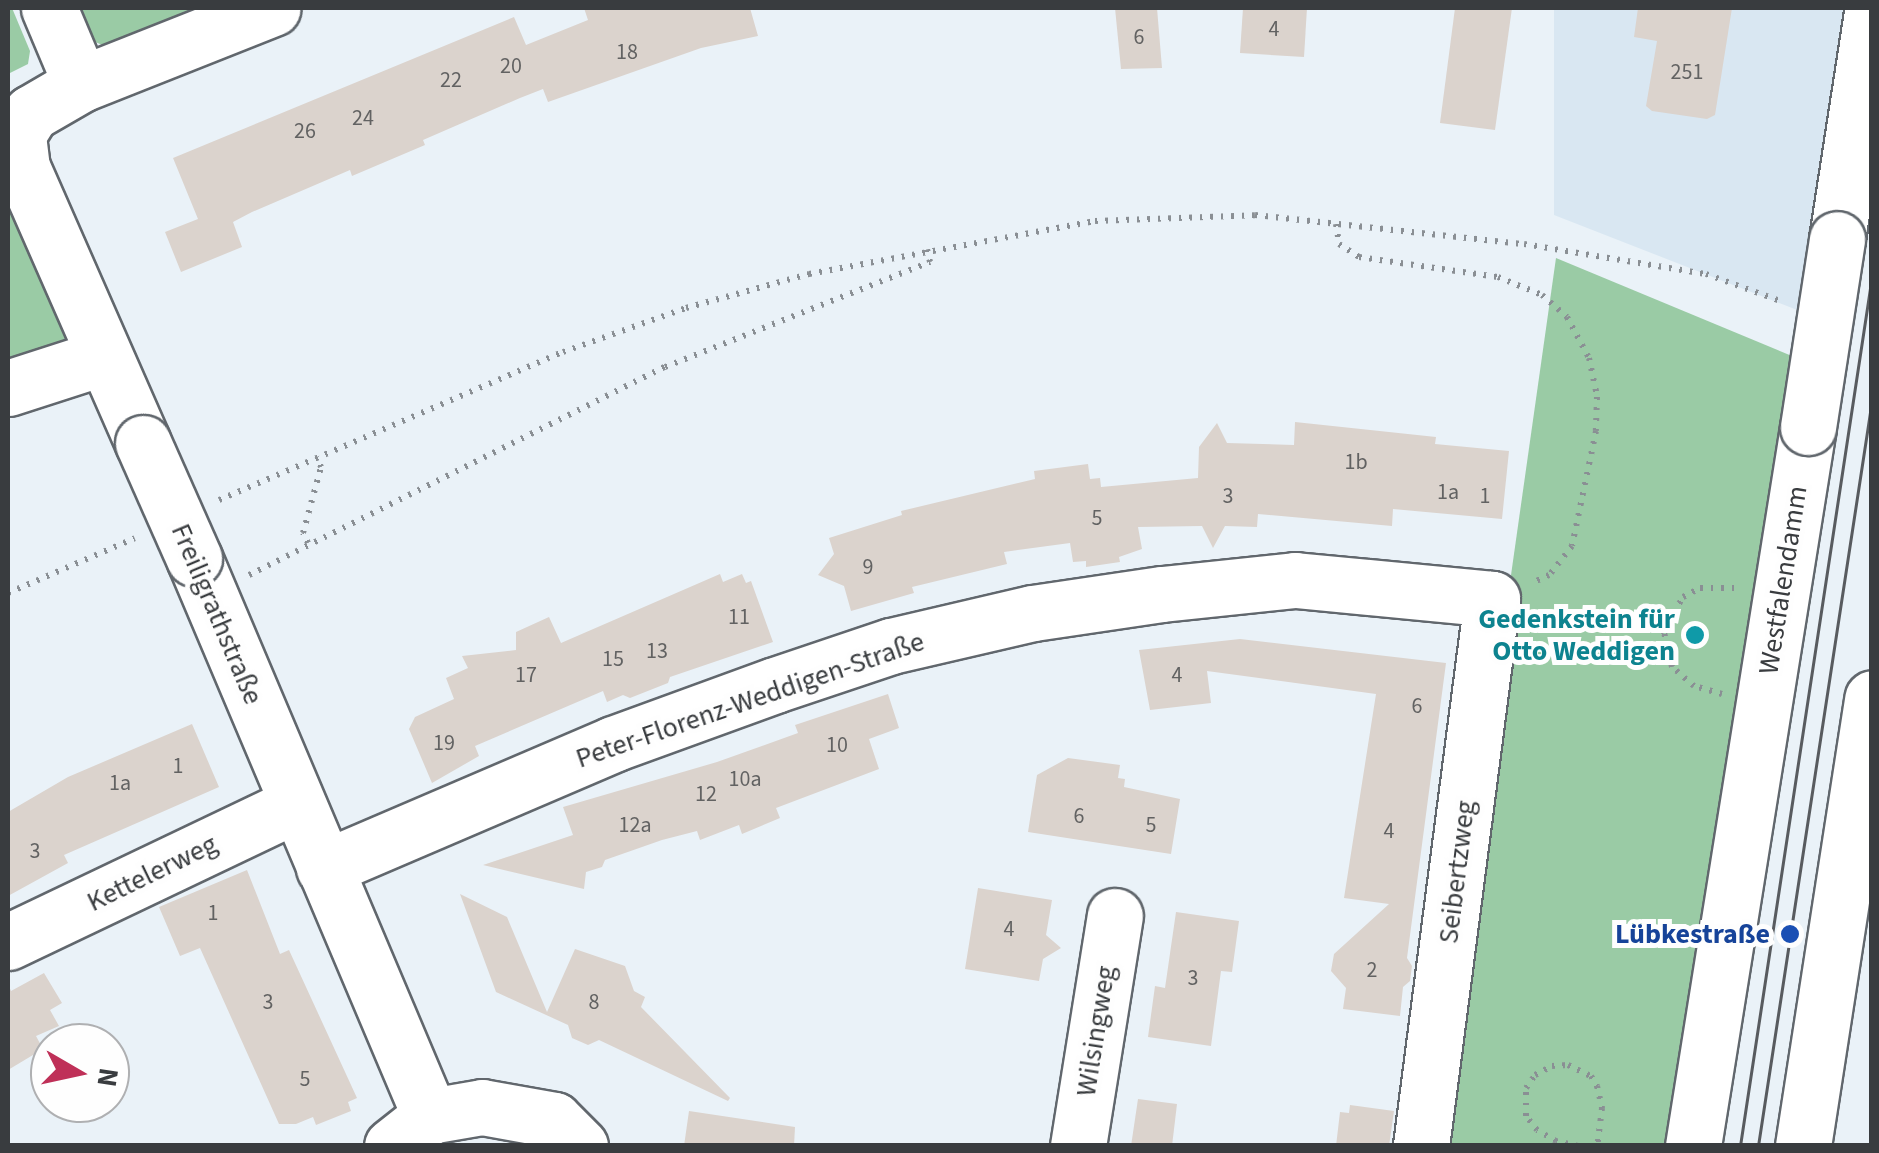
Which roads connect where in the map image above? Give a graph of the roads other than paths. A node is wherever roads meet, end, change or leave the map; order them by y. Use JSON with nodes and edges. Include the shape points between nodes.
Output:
{"nodes":[{"id":1,"x":49,"y":8,"type":"edge"},
{"id":2,"x":273,"y":8,"type":"edge"},
{"id":3,"x":1872,"y":14,"type":"edge"},
{"id":4,"x":81,"y":84,"type":"junction"},
{"id":5,"x":104,"y":356,"type":"junction"},
{"id":6,"x":8,"y":388,"type":"edge"},
{"id":7,"x":1492,"y":603,"type":"joint"},
{"id":8,"x":1872,"y":698,"type":"edge"},
{"id":9,"x":296,"y":804,"type":"junction"},
{"id":10,"x":324,"y":868,"type":"junction"},
{"id":11,"x":1114,"y":916,"type":"dead end"},
{"id":12,"x":8,"y":942,"type":"edge"},
{"id":13,"x":412,"y":1130,"type":"edge"},
{"id":14,"x":580,"y":1146,"type":"edge"},
{"id":15,"x":1078,"y":1146,"type":"edge"},
{"id":16,"x":1421,"y":1146,"type":"edge"},
{"id":17,"x":1693,"y":1146,"type":"edge"},
{"id":18,"x":1804,"y":1146,"type":"edge"}],
"edges":[{"from":1,"to":4,"type":"street"},
{"from":2,"to":4,"type":"street"},
{"from":3,"to":17,"type":"street","name":"Westfalendamm","bridge":true},
{"from":4,"to":5,"type":"street","name":"Freiligrathstraße","via":[[32,113],[18,134],[22,168]]},
{"from":5,"to":6,"type":"street"},
{"from":5,"to":9,"type":"street","name":"Freiligrathstraße","bridge":true,"via":[[143,443],[218,568]]},
{"from":7,"to":10,"type":"street","name":"Peter-Florenz-Weddigen-Straße","via":[[1295,580],[1162,594],[891,646],[614,744]]},
{"from":7,"to":16,"type":"street","name":"Seibertzweg"},
{"from":8,"to":18,"type":"street"},
{"from":9,"to":10,"type":"street","name":"Freiligrathstraße"},
{"from":9,"to":12,"type":"street","name":"Kettelerweg"},
{"from":10,"to":13,"type":"street","name":"Freiligrathstraße"},
{"from":11,"to":15,"type":"street","name":"Wilsingweg"},
{"from":13,"to":14,"type":"street","name":"Freiligrathstraße","via":[[482,1107],[554,1120]]}]}
